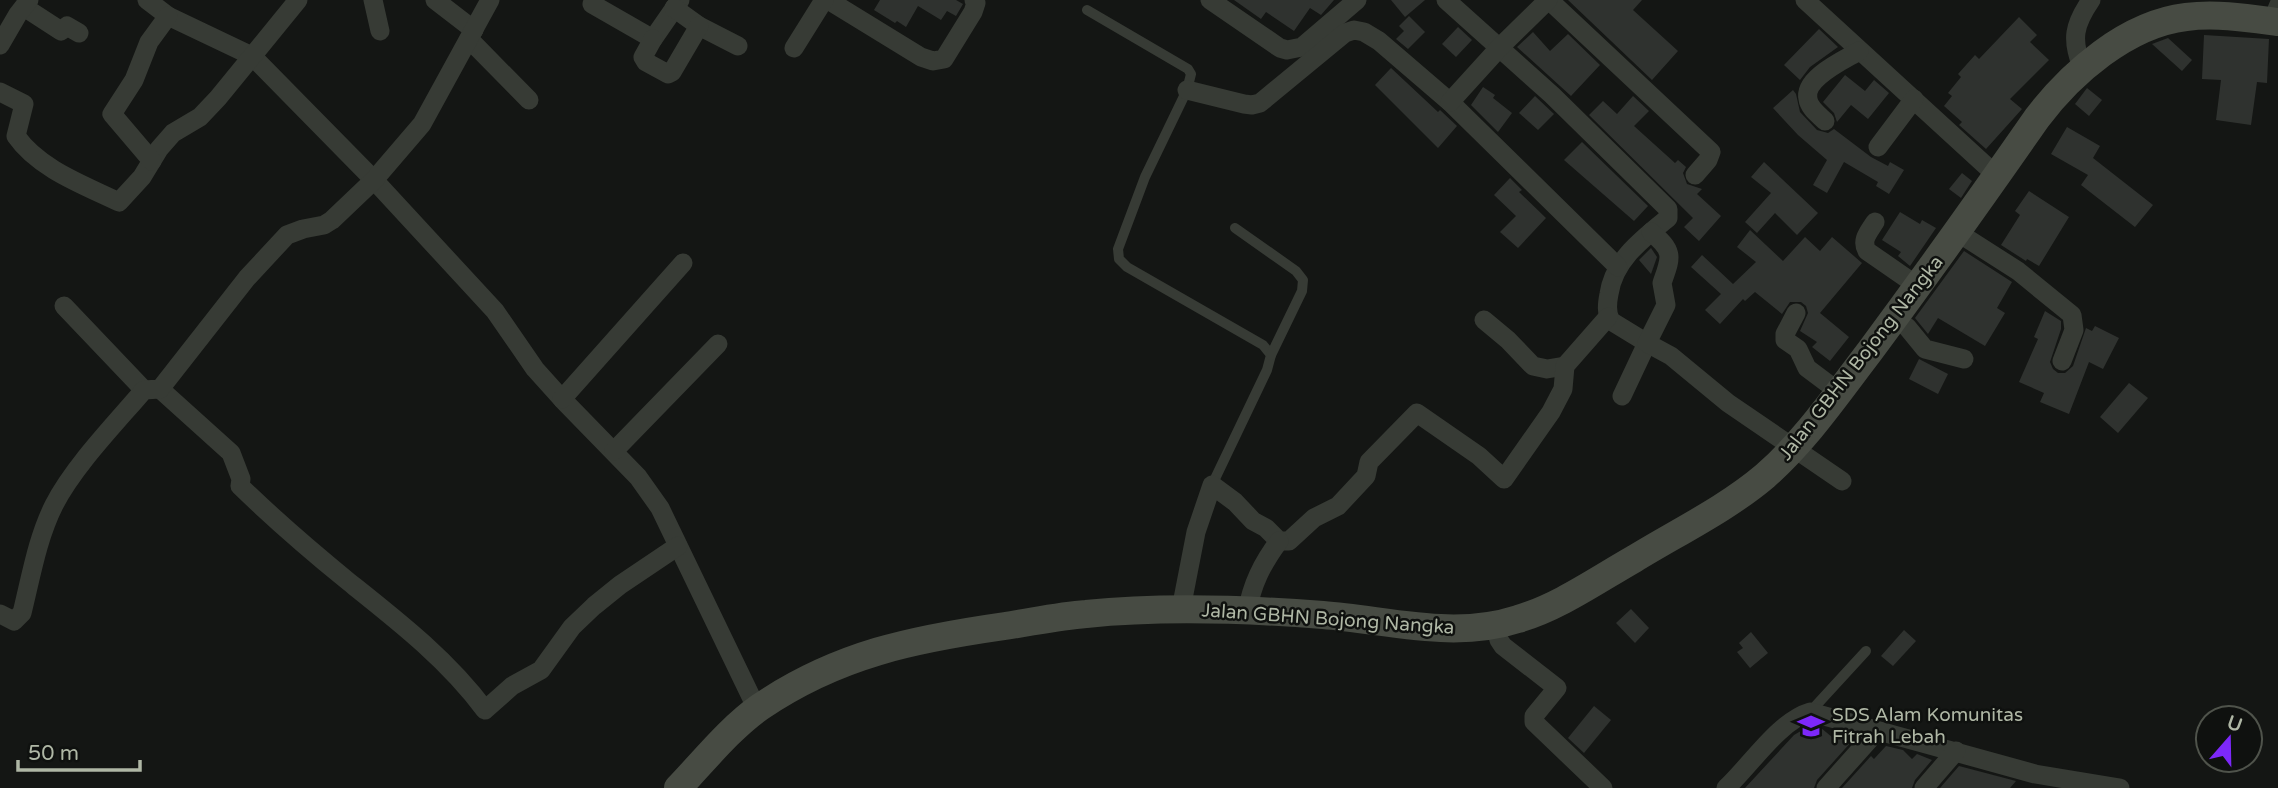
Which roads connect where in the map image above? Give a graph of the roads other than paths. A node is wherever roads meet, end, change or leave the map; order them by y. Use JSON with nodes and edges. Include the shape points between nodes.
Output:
{"nodes":[{"id":1,"x":147,"y":0,"type":"edge"},
{"id":2,"x":298,"y":0,"type":"edge"},
{"id":3,"x":373,"y":0,"type":"edge"},
{"id":4,"x":435,"y":0,"type":"edge"},
{"id":5,"x":490,"y":0,"type":"edge"},
{"id":6,"x":826,"y":0,"type":"edge"},
{"id":7,"x":974,"y":0,"type":"edge"},
{"id":8,"x":1210,"y":0,"type":"edge"},
{"id":9,"x":1357,"y":0,"type":"edge"},
{"id":10,"x":1446,"y":0,"type":"edge"},
{"id":11,"x":1548,"y":0,"type":"edge"},
{"id":12,"x":1805,"y":0,"type":"edge"},
{"id":13,"x":2091,"y":0,"type":"edge"},
{"id":14,"x":27,"y":3,"type":"edge"},
{"id":15,"x":592,"y":4,"type":"dead end"},
{"id":16,"x":677,"y":4,"type":"edge"},
{"id":17,"x":1087,"y":9,"type":"dead end"},
{"id":18,"x":2274,"y":14,"type":"edge"},
{"id":19,"x":168,"y":16,"type":"junction"},
{"id":20,"x":699,"y":26,"type":"junction"},
{"id":21,"x":380,"y":31,"type":"dead end"},
{"id":22,"x":79,"y":33,"type":"dead end"},
{"id":23,"x":471,"y":35,"type":"junction"},
{"id":24,"x":653,"y":39,"type":"junction"},
{"id":25,"x":0,"y":45,"type":"edge"},
{"id":26,"x":738,"y":46,"type":"dead end"},
{"id":27,"x":1500,"y":47,"type":"junction"},
{"id":28,"x":794,"y":48,"type":"dead end"},
{"id":29,"x":1859,"y":51,"type":"junction"},
{"id":30,"x":252,"y":56,"type":"junction"},
{"id":31,"x":2082,"y":67,"type":"junction"},
{"id":32,"x":1187,"y":90,"type":"junction"},
{"id":33,"x":0,"y":92,"type":"edge"},
{"id":34,"x":1914,"y":99,"type":"junction"},
{"id":35,"x":529,"y":100,"type":"dead end"},
{"id":36,"x":1450,"y":102,"type":"junction"},
{"id":37,"x":1825,"y":121,"type":"dead end"},
{"id":38,"x":1878,"y":147,"type":"dead end"},
{"id":39,"x":152,"y":160,"type":"junction"},
{"id":40,"x":1996,"y":174,"type":"junction"},
{"id":41,"x":1695,"y":175,"type":"dead end"},
{"id":42,"x":374,"y":180,"type":"junction"},
{"id":43,"x":1875,"y":222,"type":"dead end"},
{"id":44,"x":1235,"y":228,"type":"dead end"},
{"id":45,"x":1651,"y":232,"type":"junction"},
{"id":46,"x":1957,"y":232,"type":"junction"},
{"id":47,"x":682,"y":263,"type":"dead end"},
{"id":48,"x":1618,"y":267,"type":"junction"},
{"id":49,"x":1919,"y":287,"type":"junction"},
{"id":50,"x":64,"y":306,"type":"dead end"},
{"id":51,"x":1796,"y":313,"type":"dead end"},
{"id":52,"x":1608,"y":317,"type":"junction"},
{"id":53,"x":1894,"y":318,"type":"junction"},
{"id":54,"x":1484,"y":320,"type":"dead end"},
{"id":55,"x":1647,"y":343,"type":"junction"},
{"id":56,"x":718,"y":344,"type":"dead end"},
{"id":57,"x":1271,"y":355,"type":"junction"},
{"id":58,"x":1964,"y":359,"type":"dead end"},
{"id":59,"x":2062,"y":361,"type":"dead end"},
{"id":60,"x":1565,"y":366,"type":"junction"},
{"id":61,"x":152,"y":390,"type":"junction"},
{"id":62,"x":1839,"y":393,"type":"junction"},
{"id":63,"x":1622,"y":396,"type":"dead end"},
{"id":64,"x":562,"y":399,"type":"junction"},
{"id":65,"x":1795,"y":448,"type":"junction"},
{"id":66,"x":614,"y":451,"type":"junction"},
{"id":67,"x":1842,"y":481,"type":"dead end"},
{"id":68,"x":1212,"y":485,"type":"junction"},
{"id":69,"x":1279,"y":541,"type":"junction"},
{"id":70,"x":678,"y":547,"type":"junction"},
{"id":71,"x":1181,"y":609,"type":"junction"},
{"id":72,"x":1247,"y":612,"type":"junction"},
{"id":73,"x":0,"y":614,"type":"edge"},
{"id":74,"x":1495,"y":626,"type":"junction"},
{"id":75,"x":1866,"y":651,"type":"dead end"},
{"id":76,"x":757,"y":709,"type":"junction"},
{"id":77,"x":1810,"y":712,"type":"junction"},
{"id":78,"x":1877,"y":731,"type":"junction"},
{"id":79,"x":1956,"y":751,"type":"junction"},
{"id":80,"x":2029,"y":781,"type":"edge"},
{"id":81,"x":1600,"y":787,"type":"edge"},
{"id":82,"x":678,"y":788,"type":"edge"},
{"id":83,"x":1726,"y":788,"type":"edge"},
{"id":84,"x":1826,"y":788,"type":"edge"},
{"id":85,"x":1924,"y":788,"type":"edge"},
{"id":86,"x":2119,"y":788,"type":"edge"}],
"edges":[{"from":1,"to":19,"type":"street"},
{"from":2,"to":30,"type":"street"},
{"from":3,"to":21,"type":"street"},
{"from":4,"to":23,"type":"street"},
{"from":5,"to":23,"type":"street"},
{"from":6,"to":7,"type":"street","via":[[933,61],[944,58],[973,12]]},
{"from":6,"to":28,"type":"street"},
{"from":8,"to":9,"type":"street","via":[[1287,50],[1302,47]]},
{"from":10,"to":27,"type":"street"},
{"from":11,"to":27,"type":"street"},
{"from":11,"to":41,"type":"street","via":[[1711,152]]},
{"from":12,"to":29,"type":"street"},
{"from":13,"to":31,"type":"street","via":[[2077,26],[2075,50]]},
{"from":14,"to":22,"type":"street","via":[[61,31],[67,26]]},
{"from":14,"to":25,"type":"street"},
{"from":15,"to":24,"type":"street"},
{"from":16,"to":20,"type":"street"},
{"from":16,"to":24,"type":"street"},
{"from":17,"to":32,"type":"lane","via":[[1188,69]]},
{"from":18,"to":31,"type":"street","name":"Jalan GBHN Bojong Nangka","via":[[2229,13],[2160,23],[2135,33]]},
{"from":19,"to":30,"type":"street"},
{"from":19,"to":39,"type":"street","via":[[149,42],[135,80],[112,114]]},
{"from":20,"to":24,"type":"street","via":[[668,74],[643,57]]},
{"from":20,"to":26,"type":"street"},
{"from":23,"to":35,"type":"street"},
{"from":23,"to":42,"type":"street","via":[[422,124]]},
{"from":27,"to":36,"type":"street"},
{"from":27,"to":45,"type":"street","via":[[1668,209],[1668,218]]},
{"from":29,"to":34,"type":"street"},
{"from":29,"to":37,"type":"street","via":[[1810,87],[1809,103]]},
{"from":30,"to":39,"type":"street","via":[[209,108],[173,133]]},
{"from":30,"to":42,"type":"street"},
{"from":31,"to":40,"type":"street","name":"Jalan GBHN Bojong Nangka","via":[[2053,96]]},
{"from":32,"to":36,"type":"street","via":[[1244,104],[1259,103],[1354,30],[1379,41]]},
{"from":32,"to":57,"type":"lane","via":[[1145,177],[1118,248],[1119,259],[1262,345]]},
{"from":33,"to":39,"type":"street","via":[[24,104],[16,136],[25,150],[119,202]]},
{"from":34,"to":38,"type":"street"},
{"from":34,"to":40,"type":"street"},
{"from":36,"to":48,"type":"street"},
{"from":40,"to":46,"type":"street","name":"Jalan GBHN Bojong Nangka"},
{"from":42,"to":61,"type":"street","via":[[332,220],[287,235]]},
{"from":42,"to":64,"type":"street","via":[[495,312]]},
{"from":43,"to":49,"type":"street","via":[[1865,238],[1867,251]]},
{"from":44,"to":57,"type":"lane","via":[[1303,280]]},
{"from":45,"to":48,"type":"street"},
{"from":45,"to":55,"type":"street","via":[[1670,257],[1662,284],[1665,310]]},
{"from":46,"to":49,"type":"street","name":"Jalan GBHN Bojong Nangka"},
{"from":46,"to":59,"type":"street","via":[[2018,271],[2072,315],[2074,330]]},
{"from":47,"to":64,"type":"street"},
{"from":48,"to":52,"type":"street","via":[[1610,285]]},
{"from":49,"to":53,"type":"street","name":"Jalan GBHN Bojong Nangka"},
{"from":50,"to":61,"type":"street"},
{"from":51,"to":62,"type":"street","via":[[1786,340],[1799,351],[1807,368]]},
{"from":52,"to":55,"type":"street"},
{"from":52,"to":60,"type":"street"},
{"from":53,"to":58,"type":"street","via":[[1912,331],[1924,349]]},
{"from":53,"to":62,"type":"street","name":"Jalan GBHN Bojong Nangka"},
{"from":54,"to":60,"type":"street","via":[[1533,366]]},
{"from":55,"to":63,"type":"street"},
{"from":55,"to":65,"type":"street"},
{"from":56,"to":66,"type":"street"},
{"from":57,"to":68,"type":"lane"},
{"from":60,"to":69,"type":"street","via":[[1563,389],[1504,479],[1417,413],[1368,462],[1366,476],[1338,506],[1314,518],[1289,541]]},
{"from":61,"to":70,"type":"street","via":[[232,453],[242,478],[240,486],[406,627],[466,684],[485,710],[541,670],[572,627],[594,606]]},
{"from":61,"to":73,"type":"street","via":[[71,478],[55,504],[18,619]]},
{"from":62,"to":65,"type":"street","name":"Jalan GBHN Bojong Nangka"},
{"from":64,"to":66,"type":"street"},
{"from":65,"to":67,"type":"street"},
{"from":65,"to":74,"type":"street","name":"Jalan GBHN Bojong Nangka","via":[[1714,512],[1562,600]]},
{"from":66,"to":70,"type":"street","via":[[660,508]]},
{"from":68,"to":69,"type":"street"},
{"from":68,"to":71,"type":"street","via":[[1196,532]]},
{"from":69,"to":72,"type":"street","via":[[1256,577]]},
{"from":70,"to":76,"type":"street"},
{"from":71,"to":72,"type":"street","name":"Jalan GBHN Bojong Nangka"},
{"from":71,"to":76,"type":"street","name":"Jalan GBHN Bojong Nangka","via":[[1086,614],[888,647],[820,672]]},
{"from":72,"to":74,"type":"street","name":"Jalan GBHN Bojong Nangka","via":[[1324,615],[1430,628]]},
{"from":74,"to":81,"type":"street","via":[[1503,646],[1557,688],[1534,722]]},
{"from":75,"to":77,"type":"lane"},
{"from":76,"to":82,"type":"street","name":"Jalan GBHN Bojong Nangka"},
{"from":77,"to":78,"type":"street"},
{"from":77,"to":83,"type":"street","via":[[1785,726]]},
{"from":78,"to":79,"type":"street"},
{"from":78,"to":84,"type":"street"},
{"from":79,"to":80,"type":"street"},
{"from":79,"to":85,"type":"street"},
{"from":80,"to":86,"type":"street"}]}
